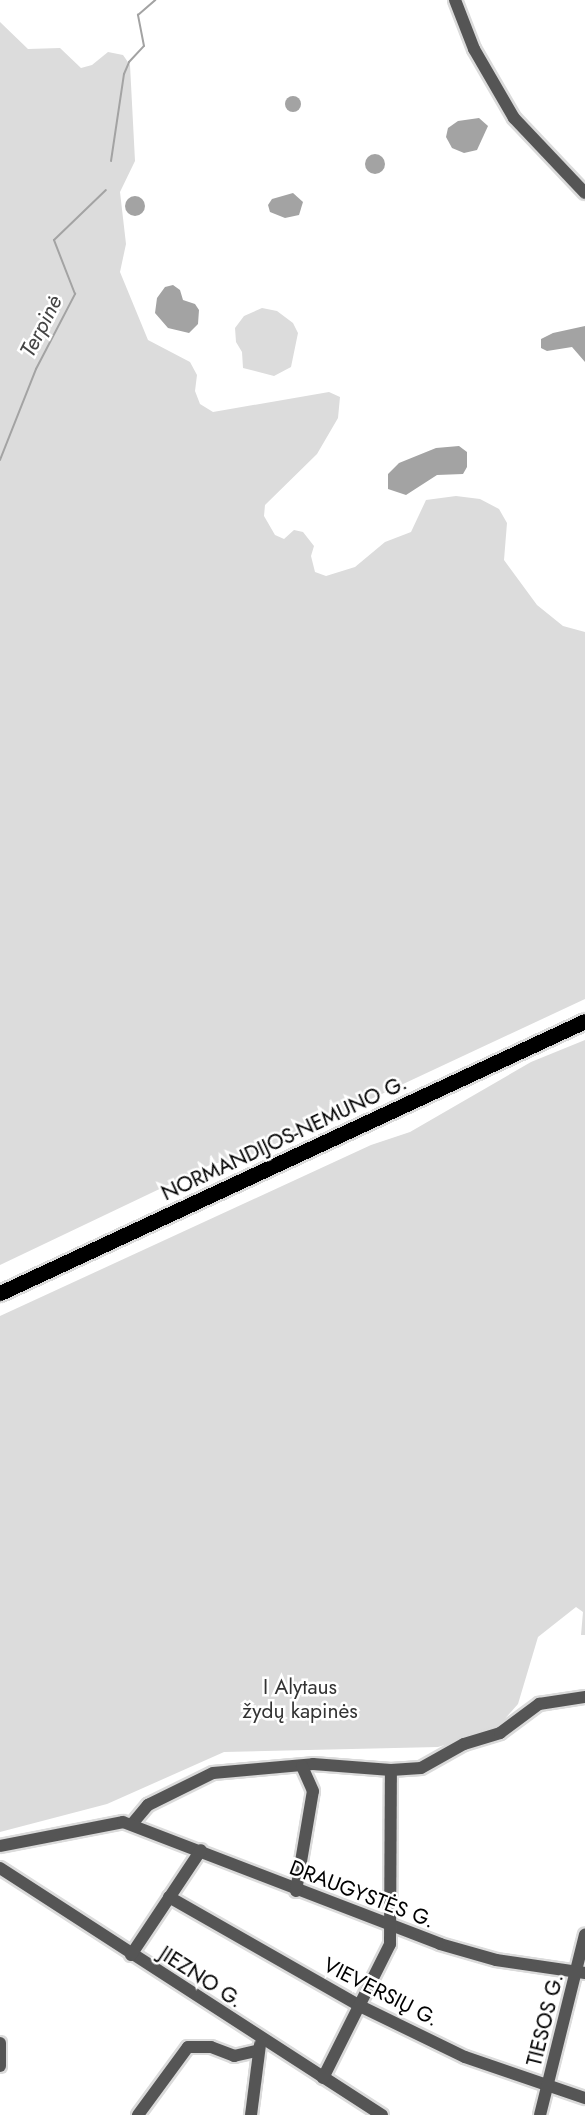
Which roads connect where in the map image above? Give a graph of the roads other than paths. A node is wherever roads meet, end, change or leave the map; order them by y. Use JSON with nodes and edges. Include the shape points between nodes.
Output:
{"nodes":[{"id":1,"x":455,"y":0,"type":"edge"},
{"id":2,"x":585,"y":193,"type":"edge"},
{"id":3,"x":585,"y":1021,"type":"edge"},
{"id":4,"x":0,"y":1293,"type":"edge"},
{"id":5,"x":585,"y":1697,"type":"edge"},
{"id":6,"x":302,"y":1766,"type":"junction"},
{"id":7,"x":391,"y":1770,"type":"junction"},
{"id":8,"x":132,"y":1824,"type":"junction"},
{"id":9,"x":0,"y":1846,"type":"edge"},
{"id":10,"x":201,"y":1850,"type":"junction"},
{"id":11,"x":0,"y":1868,"type":"edge"},
{"id":12,"x":296,"y":1891,"type":"junction"},
{"id":13,"x":169,"y":1897,"type":"junction"},
{"id":14,"x":391,"y":1927,"type":"junction"},
{"id":15,"x":585,"y":1935,"type":"edge"},
{"id":16,"x":131,"y":1955,"type":"junction"},
{"id":17,"x":581,"y":1973,"type":"edge"},
{"id":18,"x":362,"y":2007,"type":"junction"},
{"id":19,"x":0,"y":2043,"type":"edge"},
{"id":20,"x":259,"y":2046,"type":"junction"},
{"id":21,"x":0,"y":2066,"type":"edge"},
{"id":22,"x":324,"y":2078,"type":"junction"},
{"id":23,"x":548,"y":2086,"type":"junction"},
{"id":24,"x":585,"y":2098,"type":"edge"},
{"id":25,"x":138,"y":2115,"type":"edge"},
{"id":26,"x":251,"y":2115,"type":"edge"},
{"id":27,"x":382,"y":2115,"type":"edge"},
{"id":28,"x":540,"y":2115,"type":"edge"}],
"edges":[{"from":1,"to":2,"type":"street","via":[[474,49],[514,118]]},
{"from":3,"to":4,"type":"main road","name":"NORMANDIJOS-NEMUNO G."},
{"from":5,"to":7,"type":"street","via":[[539,1704],[509,1728],[464,1744],[421,1768]]},
{"from":6,"to":7,"type":"street"},
{"from":6,"to":8,"type":"street","via":[[213,1773],[148,1805]]},
{"from":6,"to":12,"type":"street","via":[[313,1791]]},
{"from":7,"to":14,"type":"street"},
{"from":8,"to":9,"type":"street","via":[[112,1822]]},
{"from":8,"to":10,"type":"street","name":"DRAUGYSTĖS G."},
{"from":10,"to":12,"type":"street","name":"DRAUGYSTĖS G."},
{"from":10,"to":13,"type":"street"},
{"from":11,"to":16,"type":"street","name":"JIEZNO G."},
{"from":12,"to":14,"type":"street","name":"DRAUGYSTĖS G."},
{"from":13,"to":16,"type":"street"},
{"from":13,"to":18,"type":"street","name":"VIEVERSIŲ G."},
{"from":14,"to":17,"type":"street","name":"DRAUGYSTĖS G.","via":[[496,1960]]},
{"from":14,"to":18,"type":"street","via":[[390,1944]]},
{"from":15,"to":17,"type":"street","name":"TIESOS G."},
{"from":16,"to":20,"type":"street","name":"JIEZNO G."},
{"from":17,"to":23,"type":"street","name":"TIESOS G."},
{"from":18,"to":22,"type":"street"},
{"from":18,"to":23,"type":"street","name":"VIEVERSIŲ G.","via":[[465,2057]]},
{"from":19,"to":21,"type":"street"},
{"from":20,"to":22,"type":"street","name":"JIEZNO G."},
{"from":20,"to":25,"type":"street","via":[[234,2056],[211,2047],[188,2047]]},
{"from":20,"to":26,"type":"street"},
{"from":22,"to":27,"type":"street","name":"JIEZNO G."},
{"from":23,"to":24,"type":"street","name":"VIEVERSIŲ G."},
{"from":23,"to":28,"type":"street","name":"TIESOS G."}]}
